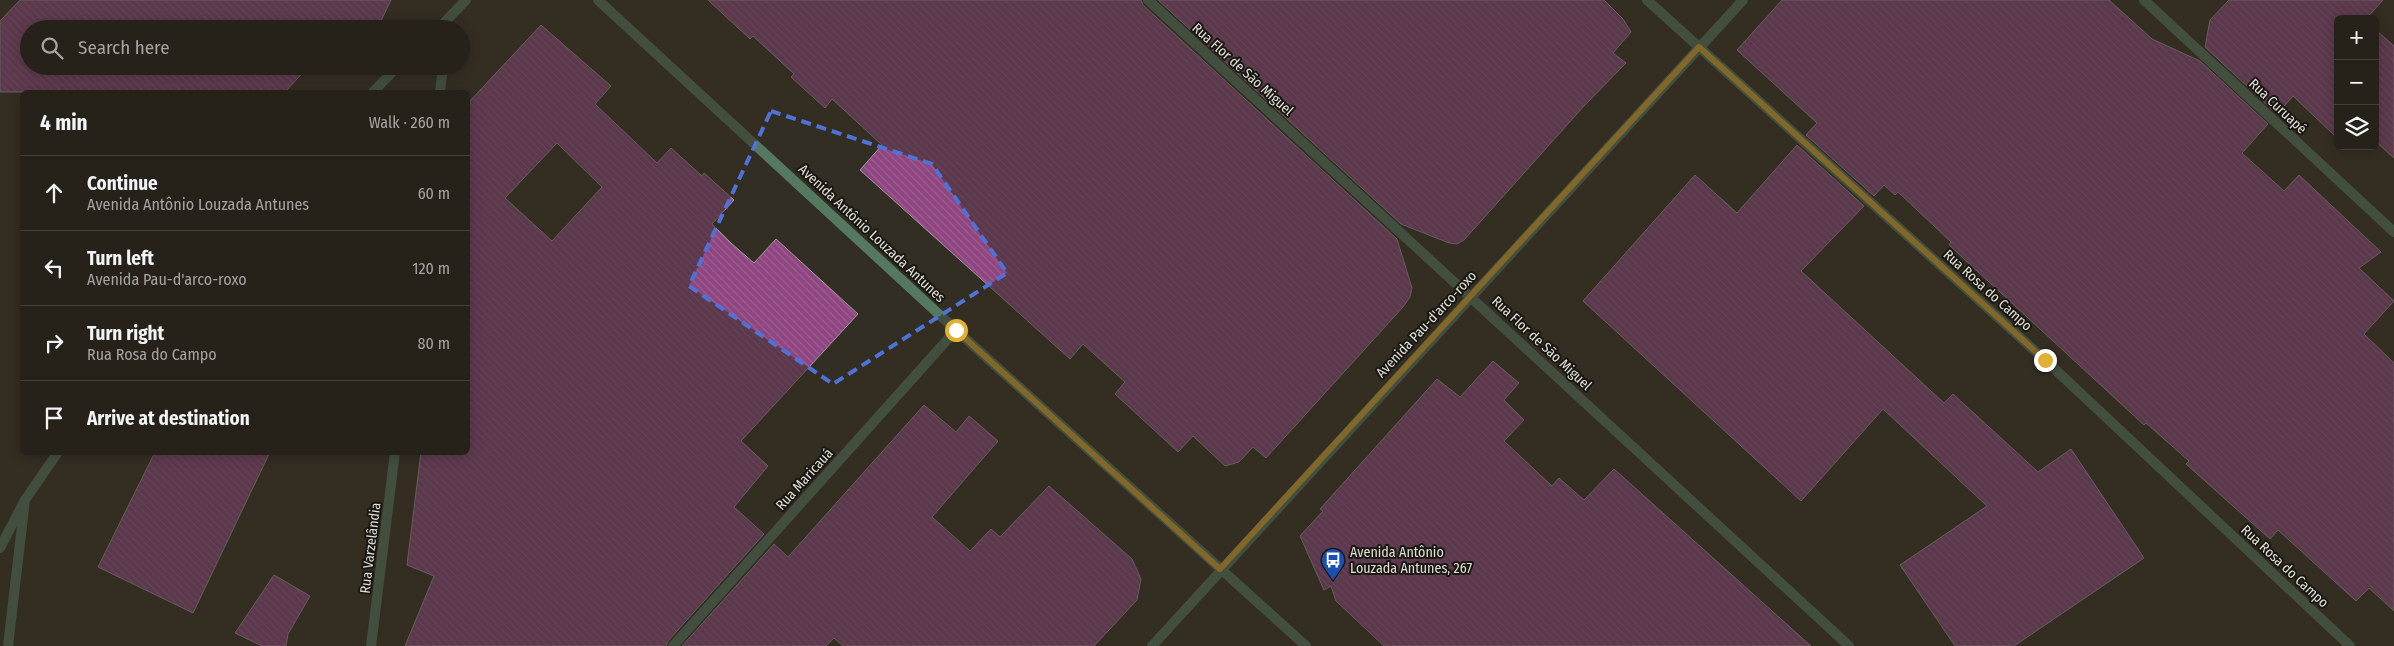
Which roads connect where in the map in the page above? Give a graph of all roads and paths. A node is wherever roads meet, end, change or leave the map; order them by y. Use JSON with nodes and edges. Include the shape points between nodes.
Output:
{"nodes":[{"id":1,"x":466,"y":0,"type":"edge"},
{"id":2,"x":598,"y":0,"type":"edge"},
{"id":3,"x":1148,"y":0,"type":"edge"},
{"id":4,"x":1647,"y":0,"type":"edge"},
{"id":5,"x":1744,"y":0,"type":"edge"},
{"id":6,"x":2144,"y":0,"type":"edge"},
{"id":7,"x":451,"y":20,"type":"edge"},
{"id":8,"x":1699,"y":47,"type":"junction"},
{"id":9,"x":389,"y":75,"type":"edge"},
{"id":10,"x":442,"y":75,"type":"edge"},
{"id":11,"x":375,"y":90,"type":"edge"},
{"id":12,"x":440,"y":90,"type":"edge"},
{"id":13,"x":2394,"y":232,"type":"edge"},
{"id":14,"x":1471,"y":296,"type":"junction"},
{"id":15,"x":956,"y":330,"type":"junction"},
{"id":16,"x":56,"y":455,"type":"edge"},
{"id":17,"x":395,"y":455,"type":"edge"},
{"id":18,"x":25,"y":500,"type":"junction"},
{"id":19,"x":0,"y":548,"type":"edge"},
{"id":20,"x":1220,"y":569,"type":"junction"},
{"id":21,"x":8,"y":646,"type":"edge"},
{"id":22,"x":371,"y":646,"type":"edge"},
{"id":23,"x":673,"y":646,"type":"edge"},
{"id":24,"x":1152,"y":646,"type":"edge"},
{"id":25,"x":1306,"y":646,"type":"edge"},
{"id":26,"x":1849,"y":646,"type":"edge"},
{"id":27,"x":2350,"y":646,"type":"edge"}],
"edges":[{"from":1,"to":7,"type":"street"},
{"from":2,"to":15,"type":"street","name":"Avenida Antônio Louzada Antunes"},
{"from":3,"to":14,"type":"street","name":"Rua Flor de São Miguel"},
{"from":4,"to":8,"type":"street","name":"Rua Rosa do Campo"},
{"from":5,"to":8,"type":"street","name":"Avenida Pau-d'arco-roxo"},
{"from":6,"to":13,"type":"street","name":"Rua Curuapé"},
{"from":8,"to":14,"type":"street","name":"Avenida Pau-d'arco-roxo"},
{"from":8,"to":27,"type":"street","name":"Rua Rosa do Campo","via":[[2045,360]]},
{"from":9,"to":11,"type":"street"},
{"from":10,"to":12,"type":"street"},
{"from":14,"to":20,"type":"street","name":"Avenida Pau-d'arco-roxo"},
{"from":14,"to":26,"type":"street","name":"Rua Flor de São Miguel"},
{"from":15,"to":20,"type":"street","name":"Avenida Antônio Louzada Antunes"},
{"from":15,"to":23,"type":"street","name":"Rua Maricauá"},
{"from":16,"to":18,"type":"street"},
{"from":17,"to":22,"type":"street","name":"Rua Varzelândia"},
{"from":18,"to":19,"type":"street"},
{"from":18,"to":21,"type":"street"},
{"from":20,"to":24,"type":"street","name":"Avenida Pau-d'arco-roxo"},
{"from":20,"to":25,"type":"street","name":"Avenida Antônio Louzada Antunes"}]}
